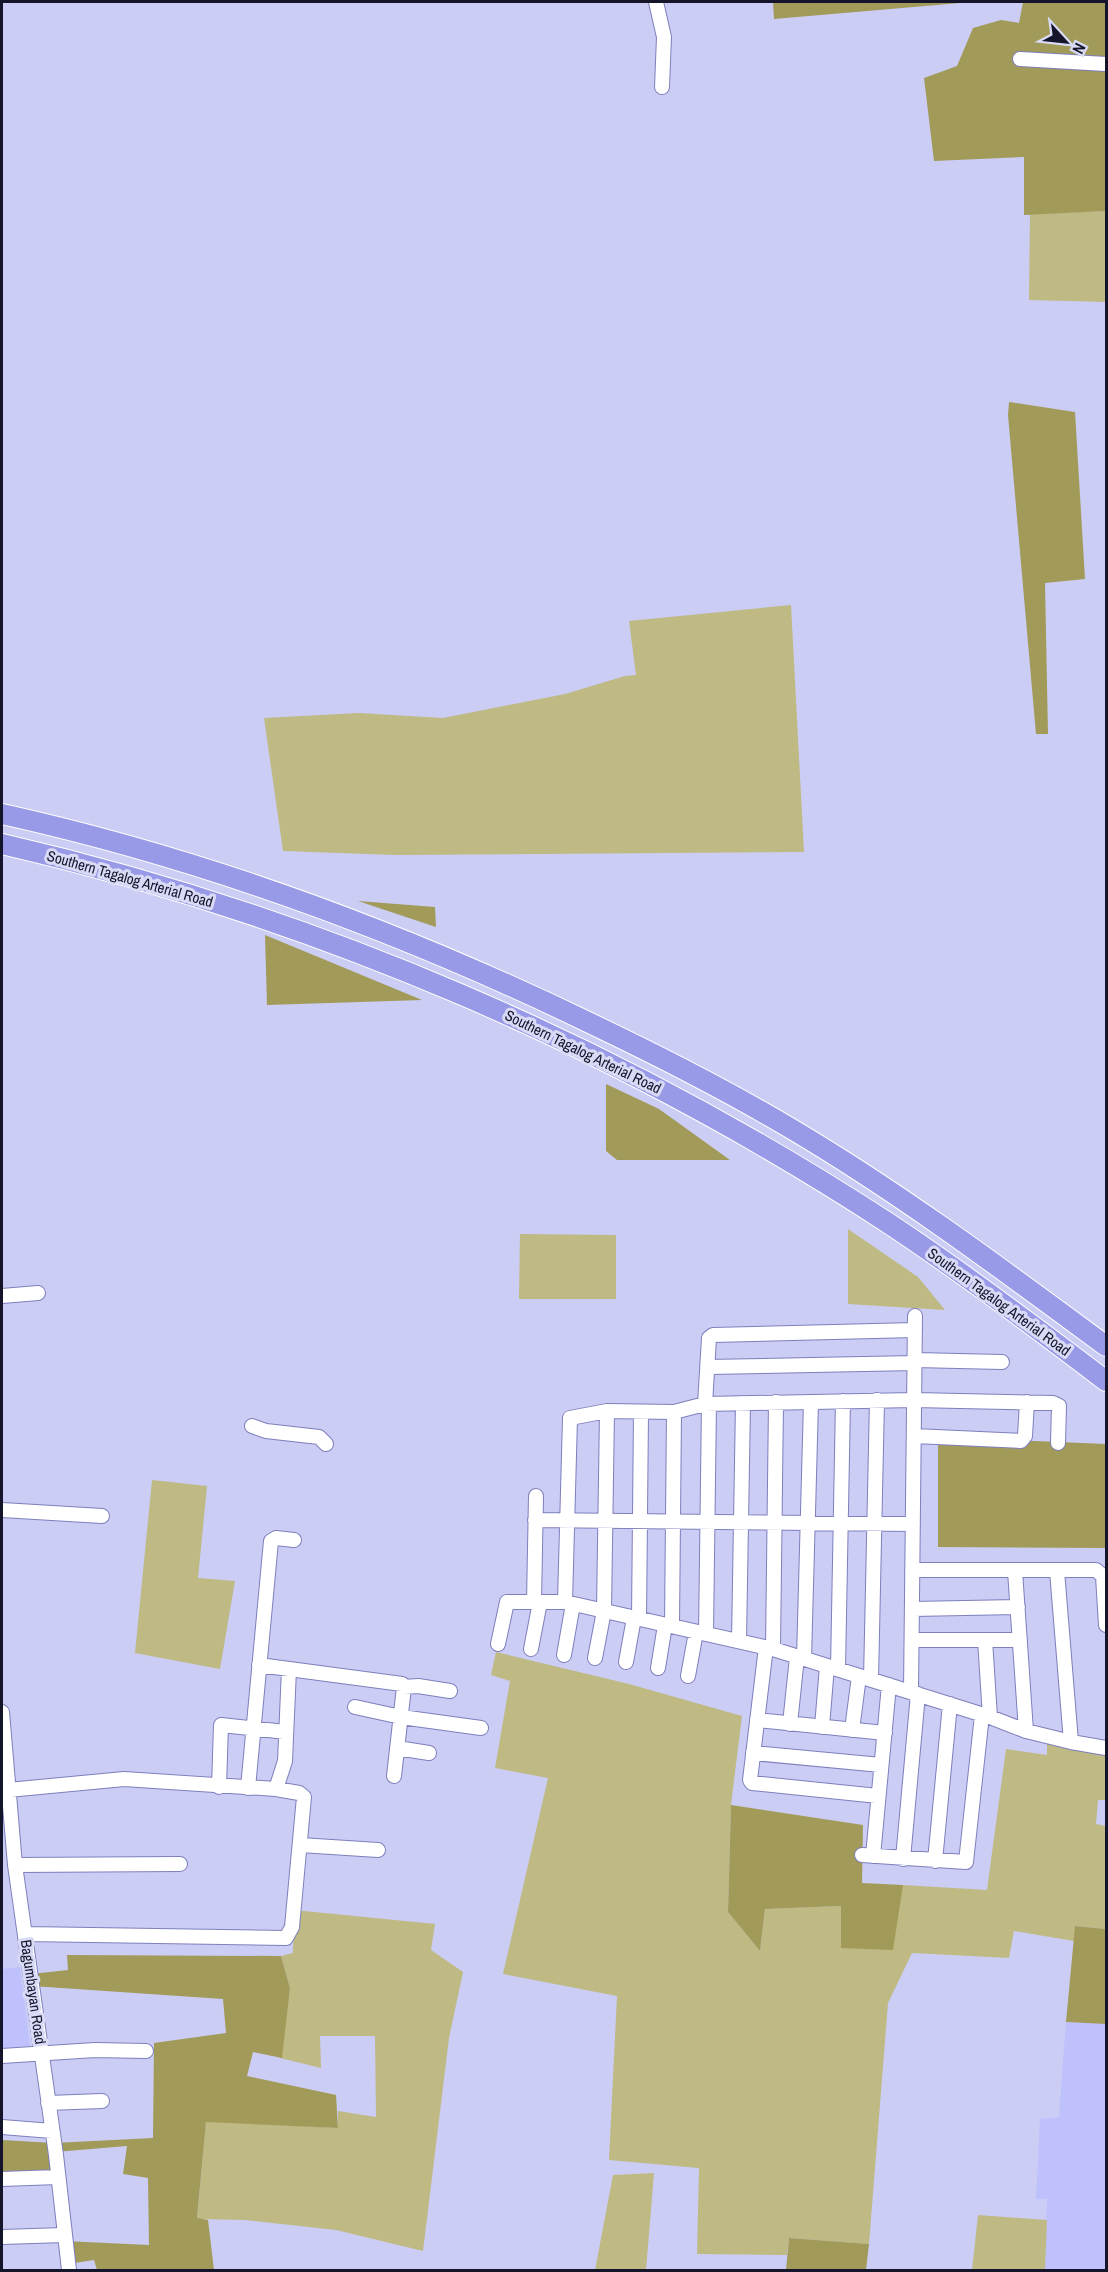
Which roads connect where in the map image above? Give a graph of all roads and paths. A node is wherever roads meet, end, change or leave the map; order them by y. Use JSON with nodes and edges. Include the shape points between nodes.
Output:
{"nodes":[{"id":1,"x":656,"y":2,"type":"edge"},
{"id":2,"x":1020,"y":59,"type":"dead end"},
{"id":3,"x":1107,"y":64,"type":"edge"},
{"id":4,"x":662,"y":87,"type":"dead end"},
{"id":5,"x":2,"y":814,"type":"edge"},
{"id":6,"x":2,"y":844,"type":"edge"},
{"id":7,"x":38,"y":1293,"type":"dead end"},
{"id":8,"x":2,"y":1296,"type":"edge"},
{"id":9,"x":915,"y":1316,"type":"dead end"},
{"id":10,"x":915,"y":1330,"type":"junction"},
{"id":11,"x":1107,"y":1346,"type":"edge"},
{"id":12,"x":915,"y":1361,"type":"junction"},
{"id":13,"x":1002,"y":1362,"type":"dead end"},
{"id":14,"x":707,"y":1367,"type":"junction"},
{"id":15,"x":1107,"y":1381,"type":"edge"},
{"id":16,"x":877,"y":1400,"type":"junction"},
{"id":17,"x":914,"y":1400,"type":"junction"},
{"id":18,"x":843,"y":1401,"type":"junction"},
{"id":19,"x":776,"y":1402,"type":"junction"},
{"id":20,"x":811,"y":1402,"type":"junction"},
{"id":21,"x":1027,"y":1402,"type":"junction"},
{"id":22,"x":743,"y":1403,"type":"junction"},
{"id":23,"x":707,"y":1404,"type":"junction"},
{"id":24,"x":607,"y":1411,"type":"junction"},
{"id":25,"x":641,"y":1412,"type":"junction"},
{"id":26,"x":674,"y":1412,"type":"junction"},
{"id":27,"x":252,"y":1426,"type":"dead end"},
{"id":28,"x":914,"y":1436,"type":"junction"},
{"id":29,"x":1058,"y":1443,"type":"dead end"},
{"id":30,"x":326,"y":1444,"type":"dead end"},
{"id":31,"x":536,"y":1496,"type":"dead end"},
{"id":32,"x":2,"y":1510,"type":"edge"},
{"id":33,"x":102,"y":1516,"type":"dead end"},
{"id":34,"x":535,"y":1520,"type":"junction"},
{"id":35,"x":568,"y":1520,"type":"junction"},
{"id":36,"x":605,"y":1521,"type":"junction"},
{"id":37,"x":640,"y":1521,"type":"junction"},
{"id":38,"x":673,"y":1521,"type":"junction"},
{"id":39,"x":708,"y":1522,"type":"junction"},
{"id":40,"x":741,"y":1522,"type":"junction"},
{"id":41,"x":775,"y":1522,"type":"junction"},
{"id":42,"x":808,"y":1523,"type":"junction"},
{"id":43,"x":841,"y":1523,"type":"junction"},
{"id":44,"x":874,"y":1524,"type":"junction"},
{"id":45,"x":913,"y":1524,"type":"junction"},
{"id":46,"x":294,"y":1540,"type":"dead end"},
{"id":47,"x":912,"y":1570,"type":"junction"},
{"id":48,"x":1015,"y":1571,"type":"junction"},
{"id":49,"x":1058,"y":1571,"type":"junction"},
{"id":50,"x":537,"y":1602,"type":"junction"},
{"id":51,"x":569,"y":1603,"type":"junction"},
{"id":52,"x":1018,"y":1607,"type":"junction"},
{"id":53,"x":912,"y":1609,"type":"junction"},
{"id":54,"x":604,"y":1611,"type":"junction"},
{"id":55,"x":636,"y":1618,"type":"junction"},
{"id":56,"x":668,"y":1625,"type":"junction"},
{"id":57,"x":1107,"y":1625,"type":"edge"},
{"id":58,"x":701,"y":1633,"type":"junction"},
{"id":59,"x":912,"y":1640,"type":"junction"},
{"id":60,"x":985,"y":1640,"type":"junction"},
{"id":61,"x":1020,"y":1640,"type":"junction"},
{"id":62,"x":739,"y":1641,"type":"junction"},
{"id":63,"x":498,"y":1644,"type":"dead end"},
{"id":64,"x":531,"y":1648,"type":"dead end"},
{"id":65,"x":770,"y":1648,"type":"junction"},
{"id":66,"x":564,"y":1655,"type":"dead end"},
{"id":67,"x":595,"y":1658,"type":"dead end"},
{"id":68,"x":801,"y":1658,"type":"junction"},
{"id":69,"x":626,"y":1662,"type":"dead end"},
{"id":70,"x":259,"y":1665,"type":"junction"},
{"id":71,"x":658,"y":1668,"type":"dead end"},
{"id":72,"x":833,"y":1668,"type":"junction"},
{"id":73,"x":289,"y":1669,"type":"junction"},
{"id":74,"x":688,"y":1676,"type":"dead end"},
{"id":75,"x":865,"y":1678,"type":"junction"},
{"id":76,"x":889,"y":1685,"type":"junction"},
{"id":77,"x":404,"y":1687,"type":"junction"},
{"id":78,"x":450,"y":1691,"type":"dead end"},
{"id":79,"x":915,"y":1693,"type":"junction"},
{"id":80,"x":950,"y":1704,"type":"junction"},
{"id":81,"x":355,"y":1707,"type":"dead end"},
{"id":82,"x":2,"y":1712,"type":"edge"},
{"id":83,"x":986,"y":1716,"type":"junction"},
{"id":84,"x":401,"y":1717,"type":"junction"},
{"id":85,"x":757,"y":1720,"type":"junction"},
{"id":86,"x":790,"y":1724,"type":"junction"},
{"id":87,"x":822,"y":1727,"type":"junction"},
{"id":88,"x":481,"y":1728,"type":"dead end"},
{"id":89,"x":253,"y":1729,"type":"junction"},
{"id":90,"x":852,"y":1730,"type":"junction"},
{"id":91,"x":1026,"y":1731,"type":"junction"},
{"id":92,"x":286,"y":1732,"type":"junction"},
{"id":93,"x":885,"y":1733,"type":"junction"},
{"id":94,"x":1071,"y":1742,"type":"junction"},
{"id":95,"x":397,"y":1748,"type":"junction"},
{"id":96,"x":1107,"y":1748,"type":"edge"},
{"id":97,"x":753,"y":1752,"type":"junction"},
{"id":98,"x":429,"y":1753,"type":"dead end"},
{"id":99,"x":881,"y":1765,"type":"junction"},
{"id":100,"x":394,"y":1776,"type":"dead end"},
{"id":101,"x":219,"y":1787,"type":"junction"},
{"id":102,"x":248,"y":1788,"type":"junction"},
{"id":103,"x":276,"y":1789,"type":"junction"},
{"id":104,"x":8,"y":1790,"type":"junction"},
{"id":105,"x":878,"y":1796,"type":"junction"},
{"id":106,"x":300,"y":1845,"type":"junction"},
{"id":107,"x":378,"y":1850,"type":"dead end"},
{"id":108,"x":903,"y":1858,"type":"junction"},
{"id":109,"x":935,"y":1861,"type":"junction"},
{"id":110,"x":180,"y":1864,"type":"dead end"},
{"id":111,"x":15,"y":1865,"type":"junction"},
{"id":112,"x":25,"y":1934,"type":"junction"},
{"id":113,"x":146,"y":2051,"type":"dead end"},
{"id":114,"x":41,"y":2054,"type":"junction"},
{"id":115,"x":2,"y":2056,"type":"edge"},
{"id":116,"x":102,"y":2101,"type":"dead end"},
{"id":117,"x":48,"y":2103,"type":"junction"},
{"id":118,"x":2,"y":2127,"type":"edge"},
{"id":119,"x":52,"y":2131,"type":"junction"},
{"id":120,"x":58,"y":2177,"type":"junction"},
{"id":121,"x":2,"y":2179,"type":"edge"},
{"id":122,"x":64,"y":2235,"type":"junction"},
{"id":123,"x":2,"y":2237,"type":"edge"},
{"id":124,"x":69,"y":2271,"type":"edge"}],
"edges":[{"from":1,"to":4,"type":"street","via":[[664,37]]},
{"from":2,"to":3,"type":"street"},
{"from":5,"to":11,"type":"highway","name":"Southern Tagalog Arterial Road","via":[[258,887],[394,936],[521,990],[656,1055],[789,1127],[898,1196]]},
{"from":6,"to":15,"type":"highway","name":"Southern Tagalog Arterial Road","via":[[152,882],[368,957],[494,1009],[644,1080],[884,1220],[986,1289]]},
{"from":7,"to":8,"type":"street"},
{"from":9,"to":10,"type":"street"},
{"from":10,"to":12,"type":"street"},
{"from":10,"to":14,"type":"street","via":[[713,1335],[709,1338]]},
{"from":12,"to":13,"type":"street"},
{"from":12,"to":14,"type":"street"},
{"from":12,"to":17,"type":"street"},
{"from":14,"to":23,"type":"street"},
{"from":16,"to":17,"type":"street"},
{"from":16,"to":18,"type":"street"},
{"from":16,"to":44,"type":"street"},
{"from":17,"to":21,"type":"street"},
{"from":17,"to":28,"type":"street"},
{"from":18,"to":20,"type":"street"},
{"from":18,"to":43,"type":"street"},
{"from":19,"to":20,"type":"street"},
{"from":19,"to":22,"type":"street"},
{"from":19,"to":41,"type":"street"},
{"from":20,"to":42,"type":"street"},
{"from":21,"to":28,"type":"street","via":[[1025,1436],[1021,1441]]},
{"from":21,"to":29,"type":"street","via":[[1053,1402],[1059,1406]]},
{"from":22,"to":23,"type":"street"},
{"from":22,"to":40,"type":"street"},
{"from":23,"to":26,"type":"street"},
{"from":23,"to":39,"type":"street"},
{"from":24,"to":25,"type":"street"},
{"from":24,"to":35,"type":"street","via":[[570,1418]]},
{"from":24,"to":36,"type":"street"},
{"from":25,"to":26,"type":"street"},
{"from":25,"to":37,"type":"street"},
{"from":26,"to":38,"type":"street"},
{"from":27,"to":30,"type":"street","via":[[319,1437]]},
{"from":28,"to":45,"type":"street"},
{"from":31,"to":34,"type":"street"},
{"from":32,"to":33,"type":"street"},
{"from":34,"to":35,"type":"street"},
{"from":34,"to":50,"type":"street"},
{"from":35,"to":36,"type":"street"},
{"from":35,"to":51,"type":"street"},
{"from":36,"to":37,"type":"street"},
{"from":36,"to":54,"type":"street"},
{"from":37,"to":38,"type":"street"},
{"from":37,"to":55,"type":"street"},
{"from":38,"to":39,"type":"street"},
{"from":38,"to":56,"type":"street"},
{"from":39,"to":40,"type":"street"},
{"from":39,"to":58,"type":"street"},
{"from":40,"to":41,"type":"street"},
{"from":40,"to":62,"type":"street"},
{"from":41,"to":42,"type":"street"},
{"from":41,"to":65,"type":"street"},
{"from":42,"to":43,"type":"street"},
{"from":42,"to":68,"type":"street"},
{"from":43,"to":44,"type":"street"},
{"from":43,"to":72,"type":"street"},
{"from":44,"to":45,"type":"street"},
{"from":44,"to":75,"type":"street"},
{"from":45,"to":47,"type":"street"},
{"from":46,"to":70,"type":"street","via":[[271,1541]]},
{"from":47,"to":48,"type":"street"},
{"from":47,"to":53,"type":"street"},
{"from":48,"to":49,"type":"street"},
{"from":48,"to":52,"type":"street"},
{"from":49,"to":57,"type":"street","via":[[1100,1572]]},
{"from":49,"to":94,"type":"street"},
{"from":50,"to":51,"type":"street"},
{"from":50,"to":63,"type":"street","via":[[507,1602]]},
{"from":50,"to":64,"type":"street"},
{"from":51,"to":54,"type":"street"},
{"from":51,"to":66,"type":"street"},
{"from":52,"to":53,"type":"street"},
{"from":52,"to":61,"type":"street"},
{"from":53,"to":59,"type":"street"},
{"from":54,"to":55,"type":"street"},
{"from":54,"to":67,"type":"street"},
{"from":55,"to":56,"type":"street"},
{"from":55,"to":69,"type":"street"},
{"from":56,"to":58,"type":"street"},
{"from":56,"to":71,"type":"street"},
{"from":58,"to":62,"type":"street"},
{"from":58,"to":74,"type":"street"},
{"from":59,"to":60,"type":"street"},
{"from":59,"to":79,"type":"street"},
{"from":60,"to":61,"type":"street"},
{"from":60,"to":83,"type":"street"},
{"from":61,"to":91,"type":"street"},
{"from":62,"to":65,"type":"street"},
{"from":65,"to":68,"type":"street"},
{"from":65,"to":85,"type":"street"},
{"from":68,"to":72,"type":"street"},
{"from":68,"to":86,"type":"street"},
{"from":70,"to":73,"type":"street"},
{"from":70,"to":89,"type":"street"},
{"from":72,"to":75,"type":"street"},
{"from":72,"to":87,"type":"street"},
{"from":73,"to":77,"type":"street"},
{"from":73,"to":92,"type":"street"},
{"from":75,"to":76,"type":"street"},
{"from":75,"to":90,"type":"street"},
{"from":76,"to":79,"type":"street"},
{"from":76,"to":93,"type":"street"},
{"from":77,"to":78,"type":"street"},
{"from":77,"to":84,"type":"street"},
{"from":79,"to":80,"type":"street"},
{"from":79,"to":108,"type":"street"},
{"from":80,"to":83,"type":"street"},
{"from":80,"to":109,"type":"street"},
{"from":81,"to":84,"type":"street"},
{"from":82,"to":104,"type":"street","name":"Bagumbayan Road"},
{"from":83,"to":91,"type":"street"},
{"from":83,"to":109,"type":"street","via":[[968,1859],[963,1863]]},
{"from":84,"to":88,"type":"street"},
{"from":84,"to":95,"type":"street"},
{"from":85,"to":86,"type":"street"},
{"from":85,"to":97,"type":"street"},
{"from":86,"to":87,"type":"street"},
{"from":87,"to":90,"type":"street"},
{"from":89,"to":92,"type":"street"},
{"from":89,"to":101,"type":"street","via":[[221,1725]]},
{"from":89,"to":102,"type":"street"},
{"from":90,"to":93,"type":"street"},
{"from":91,"to":94,"type":"street"},
{"from":92,"to":103,"type":"street","via":[[285,1761]]},
{"from":93,"to":99,"type":"street"},
{"from":94,"to":96,"type":"street"},
{"from":95,"to":98,"type":"street"},
{"from":95,"to":100,"type":"street"},
{"from":97,"to":99,"type":"street"},
{"from":97,"to":105,"type":"street","via":[[750,1780],[755,1785]]},
{"from":99,"to":105,"type":"street"},
{"from":101,"to":102,"type":"street"},
{"from":101,"to":104,"type":"street","via":[[124,1779]]},
{"from":102,"to":103,"type":"street"},
{"from":103,"to":106,"type":"street","via":[[299,1792],[304,1797]]},
{"from":104,"to":111,"type":"street","name":"Bagumbayan Road"},
{"from":105,"to":108,"type":"street","via":[[867,1856]]},
{"from":106,"to":107,"type":"street"},
{"from":106,"to":112,"type":"street","via":[[292,1927],[286,1938]]},
{"from":108,"to":109,"type":"street"},
{"from":110,"to":111,"type":"street"},
{"from":111,"to":112,"type":"street","name":"Bagumbayan Road"},
{"from":112,"to":114,"type":"street","name":"Bagumbayan Road"},
{"from":113,"to":114,"type":"street"},
{"from":114,"to":115,"type":"street"},
{"from":114,"to":117,"type":"street","name":"Bagumbayan Road"},
{"from":116,"to":117,"type":"street"},
{"from":117,"to":119,"type":"street","name":"Bagumbayan Road"},
{"from":118,"to":119,"type":"street"},
{"from":119,"to":120,"type":"street","name":"Bagumbayan Road"},
{"from":120,"to":121,"type":"street"},
{"from":120,"to":122,"type":"street","name":"Bagumbayan Road"},
{"from":122,"to":123,"type":"street"},
{"from":122,"to":124,"type":"street","name":"Bagumbayan Road"}]}
